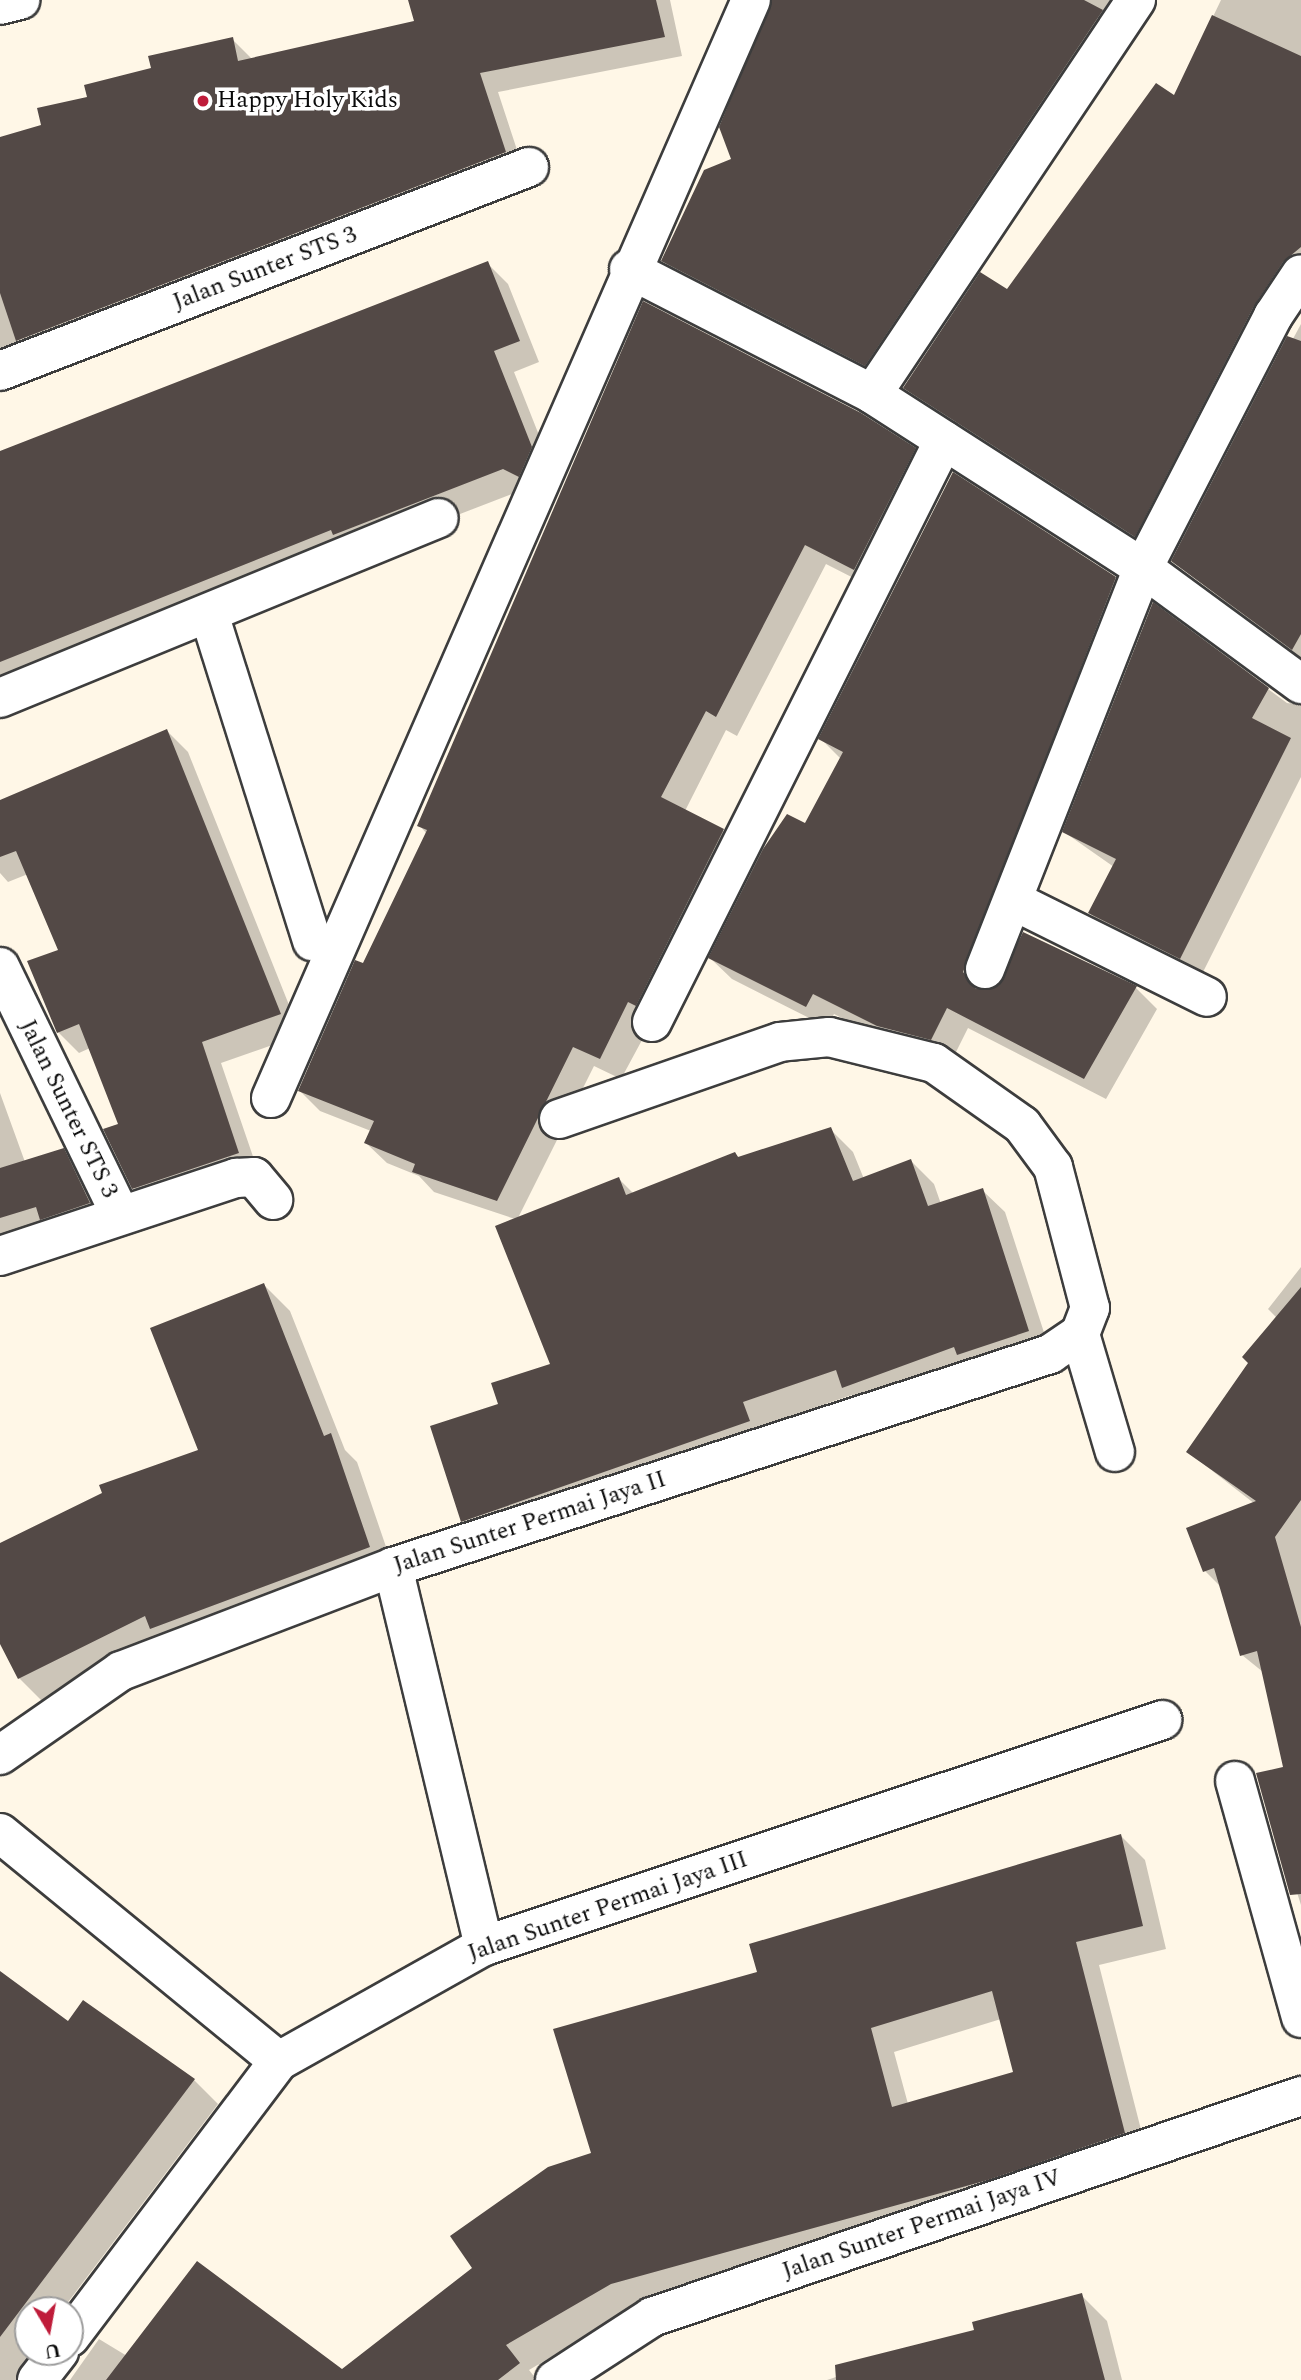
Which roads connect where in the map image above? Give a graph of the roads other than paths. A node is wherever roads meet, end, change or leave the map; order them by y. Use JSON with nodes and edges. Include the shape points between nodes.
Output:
{"nodes":[{"id":1,"x":20,"y":0,"type":"edge"},
{"id":2,"x":751,"y":0,"type":"edge"},
{"id":3,"x":1136,"y":0,"type":"edge"},
{"id":4,"x":0,"y":5,"type":"edge"},
{"id":5,"x":529,"y":167,"type":"dead end"},
{"id":6,"x":629,"y":269,"type":"junction"},
{"id":7,"x":1301,"y":274,"type":"edge"},
{"id":8,"x":0,"y":371,"type":"edge"},
{"id":9,"x":872,"y":394,"type":"junction"},
{"id":10,"x":944,"y":440,"type":"junction"},
{"id":11,"x":438,"y":518,"type":"dead end"},
{"id":12,"x":1143,"y":568,"type":"junction"},
{"id":13,"x":210,"y":617,"type":"junction"},
{"id":14,"x":1301,"y":684,"type":"edge"},
{"id":15,"x":0,"y":698,"type":"edge"},
{"id":16,"x":1016,"y":902,"type":"junction"},
{"id":17,"x":312,"y":941,"type":"dead end"},
{"id":18,"x":0,"y":967,"type":"edge"},
{"id":19,"x":985,"y":969,"type":"dead end"},
{"id":20,"x":1207,"y":997,"type":"dead end"},
{"id":21,"x":652,"y":1021,"type":"dead end"},
{"id":22,"x":271,"y":1097,"type":"dead end"},
{"id":23,"x":559,"y":1119,"type":"dead end"},
{"id":24,"x":273,"y":1200,"type":"dead end"},
{"id":25,"x":119,"y":1212,"type":"junction"},
{"id":26,"x":0,"y":1256,"type":"edge"},
{"id":27,"x":1080,"y":1334,"type":"junction"},
{"id":28,"x":1115,"y":1452,"type":"dead end"},
{"id":29,"x":393,"y":1567,"type":"junction"},
{"id":30,"x":1162,"y":1720,"type":"dead end"},
{"id":31,"x":0,"y":1755,"type":"edge"},
{"id":32,"x":1235,"y":1781,"type":"dead end"},
{"id":33,"x":0,"y":1833,"type":"edge"},
{"id":34,"x":484,"y":1946,"type":"junction"},
{"id":35,"x":1301,"y":2018,"type":"edge"},
{"id":36,"x":279,"y":2062,"type":"junction"},
{"id":37,"x":1301,"y":2096,"type":"edge"},
{"id":38,"x":84,"y":2319,"type":"edge"},
{"id":39,"x":48,"y":2366,"type":"edge"},
{"id":40,"x":37,"y":2380,"type":"edge"},
{"id":41,"x":555,"y":2380,"type":"edge"}],
"edges":[{"from":1,"to":4,"type":"street"},
{"from":2,"to":6,"type":"street"},
{"from":3,"to":9,"type":"street"},
{"from":5,"to":8,"type":"street","name":"Jalan Sunter STS 3"},
{"from":6,"to":9,"type":"street"},
{"from":6,"to":22,"type":"street"},
{"from":7,"to":12,"type":"street"},
{"from":9,"to":10,"type":"street"},
{"from":10,"to":12,"type":"street"},
{"from":10,"to":21,"type":"street"},
{"from":11,"to":13,"type":"street"},
{"from":12,"to":14,"type":"street"},
{"from":12,"to":16,"type":"street"},
{"from":13,"to":15,"type":"street"},
{"from":13,"to":17,"type":"street"},
{"from":16,"to":19,"type":"street"},
{"from":16,"to":20,"type":"street"},
{"from":18,"to":25,"type":"street","name":"Jalan Sunter STS 3"},
{"from":23,"to":27,"type":"street","via":[[780,1042],[829,1037],[934,1063],[1022,1125],[1054,1167],[1090,1308]]},
{"from":24,"to":25,"type":"street","via":[[254,1177],[236,1178]]},
{"from":25,"to":26,"type":"street"},
{"from":27,"to":28,"type":"street"},
{"from":27,"to":29,"type":"street","name":"Jalan Sunter Permai Jaya II","via":[[1050,1354]]},
{"from":29,"to":31,"type":"street","name":"Jalan Sunter Permai Jaya II","via":[[121,1671]]},
{"from":29,"to":34,"type":"street"},
{"from":30,"to":34,"type":"street","name":"Jalan Sunter Permai Jaya III"},
{"from":32,"to":35,"type":"street"},
{"from":33,"to":36,"type":"street"},
{"from":34,"to":36,"type":"street","name":"Jalan Sunter Permai Jaya III"},
{"from":36,"to":38,"type":"street","name":"Jalan Sunter Permai Jaya III"},
{"from":37,"to":41,"type":"street","name":"Jalan Sunter Permai Jaya IV","via":[[652,2317]]},
{"from":39,"to":40,"type":"street"}]}
